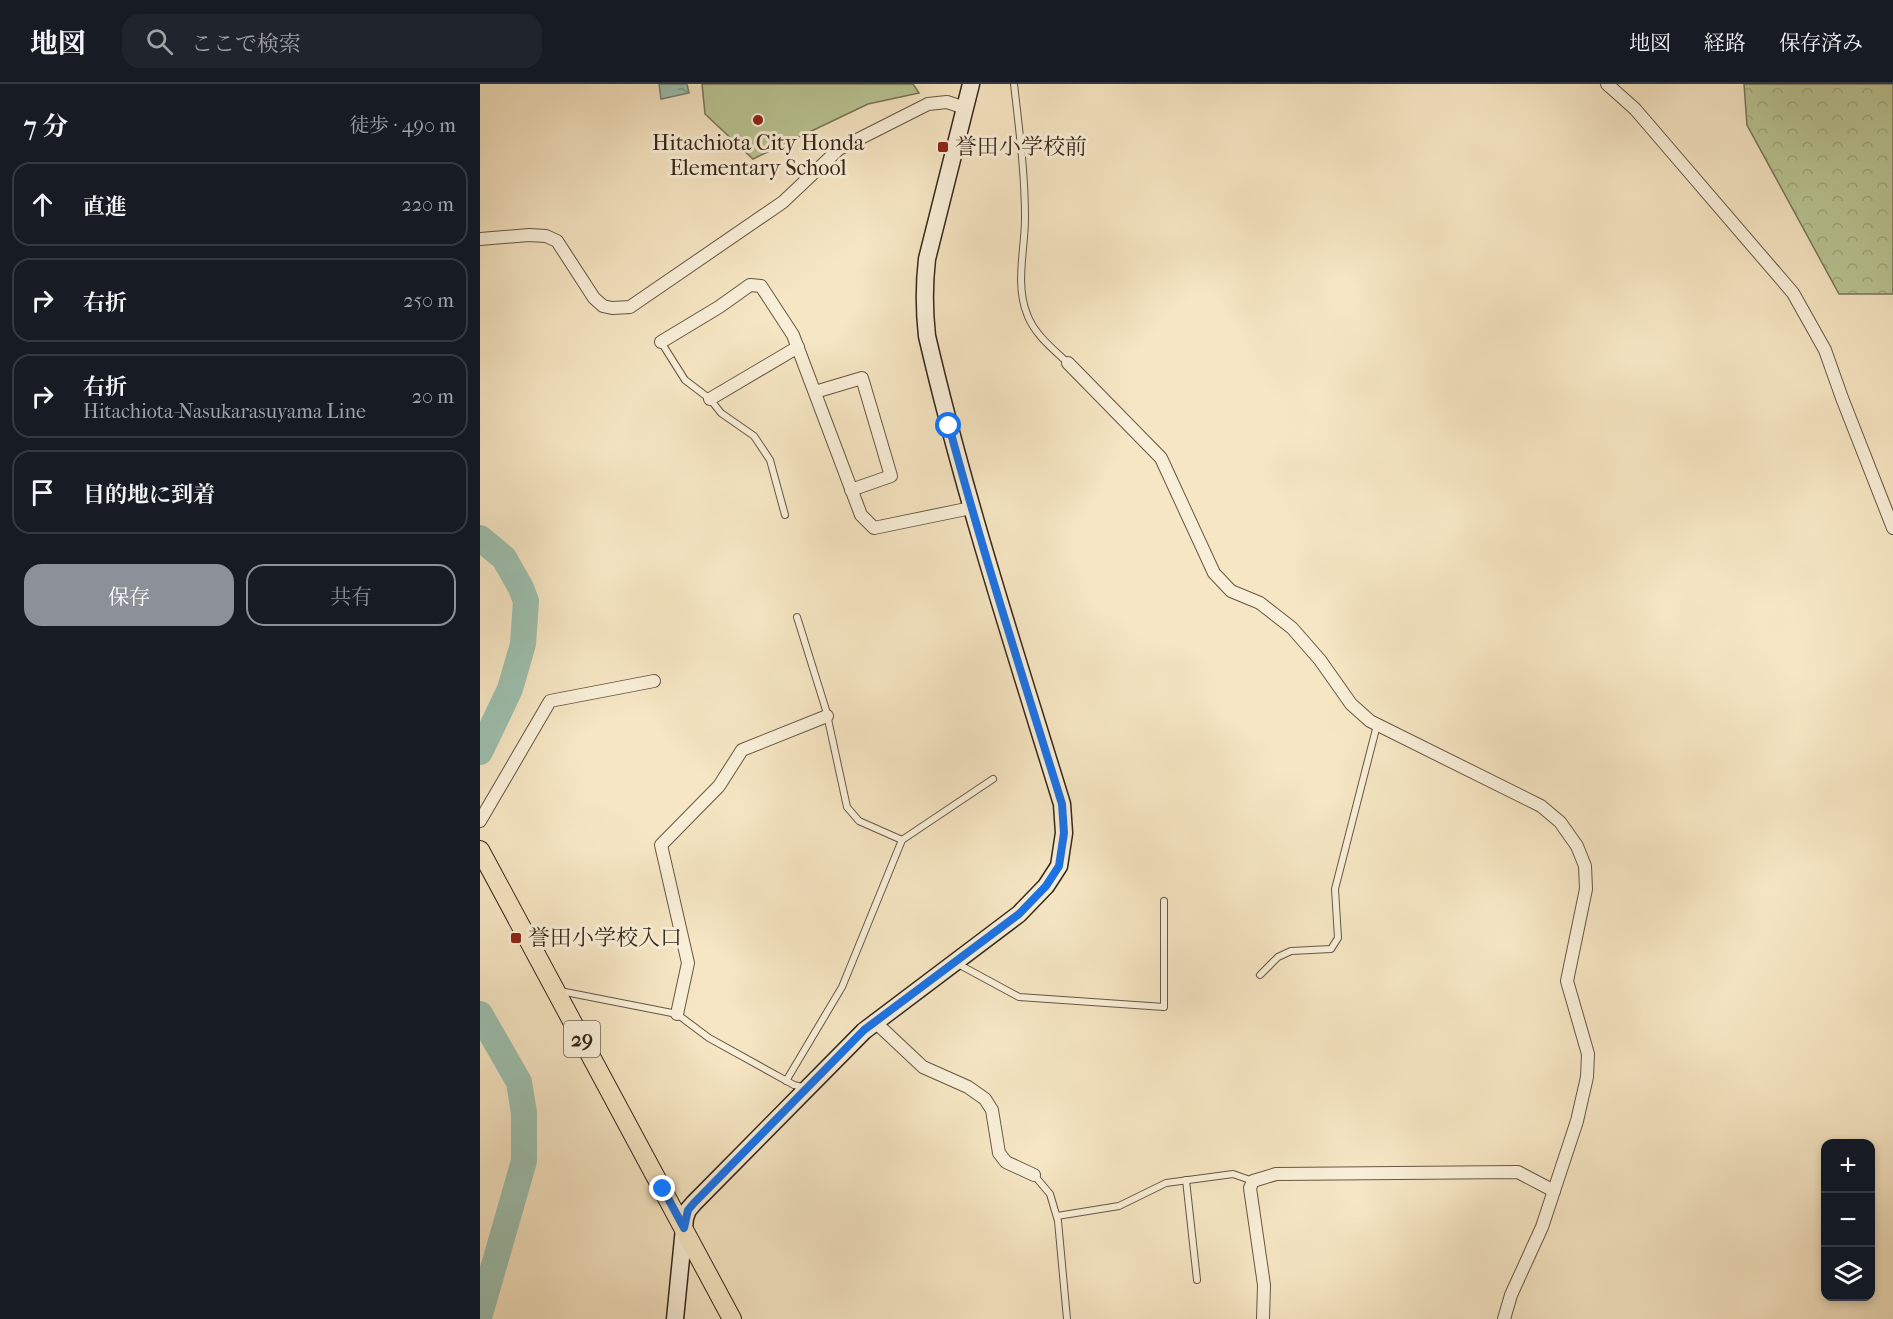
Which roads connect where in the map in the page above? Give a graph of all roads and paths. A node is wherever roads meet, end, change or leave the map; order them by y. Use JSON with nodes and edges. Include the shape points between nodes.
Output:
{"nodes":[{"id":1,"x":971,"y":84,"type":"edge"},
{"id":2,"x":1014,"y":84,"type":"edge"},
{"id":3,"x":1608,"y":84,"type":"edge"},
{"id":4,"x":965,"y":108,"type":"junction"},
{"id":5,"x":480,"y":239,"type":"edge"},
{"id":6,"x":661,"y":342,"type":"joint"},
{"id":7,"x":798,"y":347,"type":"junction"},
{"id":8,"x":1068,"y":363,"type":"joint"},
{"id":9,"x":814,"y":392,"type":"junction"},
{"id":10,"x":710,"y":399,"type":"junction"},
{"id":11,"x":851,"y":490,"type":"junction"},
{"id":12,"x":971,"y":508,"type":"junction"},
{"id":13,"x":785,"y":514,"type":"dead end"},
{"id":14,"x":1893,"y":528,"type":"edge"},
{"id":15,"x":797,"y":616,"type":"dead end"},
{"id":16,"x":654,"y":681,"type":"dead end"},
{"id":17,"x":827,"y":716,"type":"junction"},
{"id":18,"x":1377,"y":725,"type":"junction"},
{"id":19,"x":993,"y":779,"type":"dead end"},
{"id":20,"x":480,"y":821,"type":"edge"},
{"id":21,"x":902,"y":840,"type":"junction"},
{"id":22,"x":480,"y":850,"type":"edge"},
{"id":23,"x":1164,"y":901,"type":"dead end"},
{"id":24,"x":955,"y":962,"type":"junction"},
{"id":25,"x":1260,"y":975,"type":"dead end"},
{"id":26,"x":555,"y":990,"type":"junction"},
{"id":27,"x":677,"y":1014,"type":"junction"},
{"id":28,"x":874,"y":1022,"type":"junction"},
{"id":29,"x":786,"y":1081,"type":"junction"},
{"id":30,"x":806,"y":1088,"type":"junction"},
{"id":31,"x":1034,"y":1175,"type":"joint"},
{"id":32,"x":1186,"y":1180,"type":"junction"},
{"id":33,"x":1253,"y":1181,"type":"junction"},
{"id":34,"x":1554,"y":1191,"type":"junction"},
{"id":35,"x":1057,"y":1216,"type":"junction"},
{"id":36,"x":684,"y":1228,"type":"junction"},
{"id":37,"x":1197,"y":1280,"type":"dead end"},
{"id":38,"x":675,"y":1319,"type":"edge"},
{"id":39,"x":732,"y":1319,"type":"edge"},
{"id":40,"x":1067,"y":1319,"type":"edge"},
{"id":41,"x":1263,"y":1319,"type":"edge"},
{"id":42,"x":1503,"y":1319,"type":"edge"}],
"edges":[{"from":1,"to":4,"type":"street"},
{"from":2,"to":8,"type":"lane","via":[[1025,218],[1021,286],[1027,314],[1040,337]]},
{"from":3,"to":14,"type":"street","via":[[1635,109],[1793,293],[1825,350]]},
{"from":4,"to":5,"type":"street","via":[[947,102],[928,104],[839,149],[783,202],[630,307],[603,306],[557,241],[546,236]]},
{"from":4,"to":12,"type":"street","via":[[927,259],[924,310],[932,358]]},
{"from":6,"to":7,"type":"street","via":[[750,285],[761,286]]},
{"from":6,"to":10,"type":"lane","via":[[685,380]]},
{"from":7,"to":9,"type":"street"},
{"from":7,"to":10,"type":"street"},
{"from":8,"to":18,"type":"street","via":[[1161,458],[1214,573],[1231,591],[1260,603],[1292,628],[1351,704]]},
{"from":9,"to":11,"type":"street"},
{"from":9,"to":11,"type":"street","via":[[862,378],[891,476]]},
{"from":10,"to":13,"type":"lane","via":[[721,413],[754,436],[770,460]]},
{"from":11,"to":12,"type":"street","via":[[861,515],[874,528]]},
{"from":12,"to":24,"type":"street","via":[[1062,804],[1064,833],[1059,866],[1046,886],[1019,914]]},
{"from":15,"to":17,"type":"lane"},
{"from":16,"to":20,"type":"street","via":[[550,701]]},
{"from":17,"to":21,"type":"lane","via":[[848,807],[859,821]]},
{"from":17,"to":27,"type":"street","via":[[742,750],[719,786],[662,845],[688,963]]},
{"from":18,"to":25,"type":"lane","via":[[1335,889],[1338,938],[1331,949],[1291,951],[1278,957]]},
{"from":18,"to":34,"type":"street","via":[[1541,806],[1560,822],[1585,867],[1586,889],[1567,981],[1588,1054],[1587,1077]]},
{"from":19,"to":21,"type":"lane"},
{"from":21,"to":29,"type":"lane","via":[[842,987]]},
{"from":22,"to":26,"type":"main road","number":"29"},
{"from":23,"to":24,"type":"lane","via":[[1164,1007],[1019,997]]},
{"from":24,"to":28,"type":"street"},
{"from":26,"to":27,"type":"lane"},
{"from":26,"to":36,"type":"main road","number":"29"},
{"from":27,"to":29,"type":"lane","via":[[709,1038]]},
{"from":28,"to":30,"type":"street"},
{"from":28,"to":31,"type":"street","via":[[923,1067],[985,1099],[992,1110],[999,1153],[1006,1162]]},
{"from":29,"to":30,"type":"lane"},
{"from":30,"to":36,"type":"street","via":[[694,1203]]},
{"from":31,"to":35,"type":"lane","via":[[1050,1194]]},
{"from":32,"to":33,"type":"lane","via":[[1233,1174]]},
{"from":32,"to":35,"type":"lane","via":[[1166,1183],[1119,1206]]},
{"from":32,"to":37,"type":"lane"},
{"from":33,"to":34,"type":"street","via":[[1276,1174],[1518,1172]]},
{"from":33,"to":41,"type":"street","via":[[1250,1188],[1264,1285]]},
{"from":34,"to":42,"type":"street"},
{"from":35,"to":40,"type":"lane"},
{"from":36,"to":38,"type":"street"},
{"from":36,"to":39,"type":"main road","number":"29"}]}
